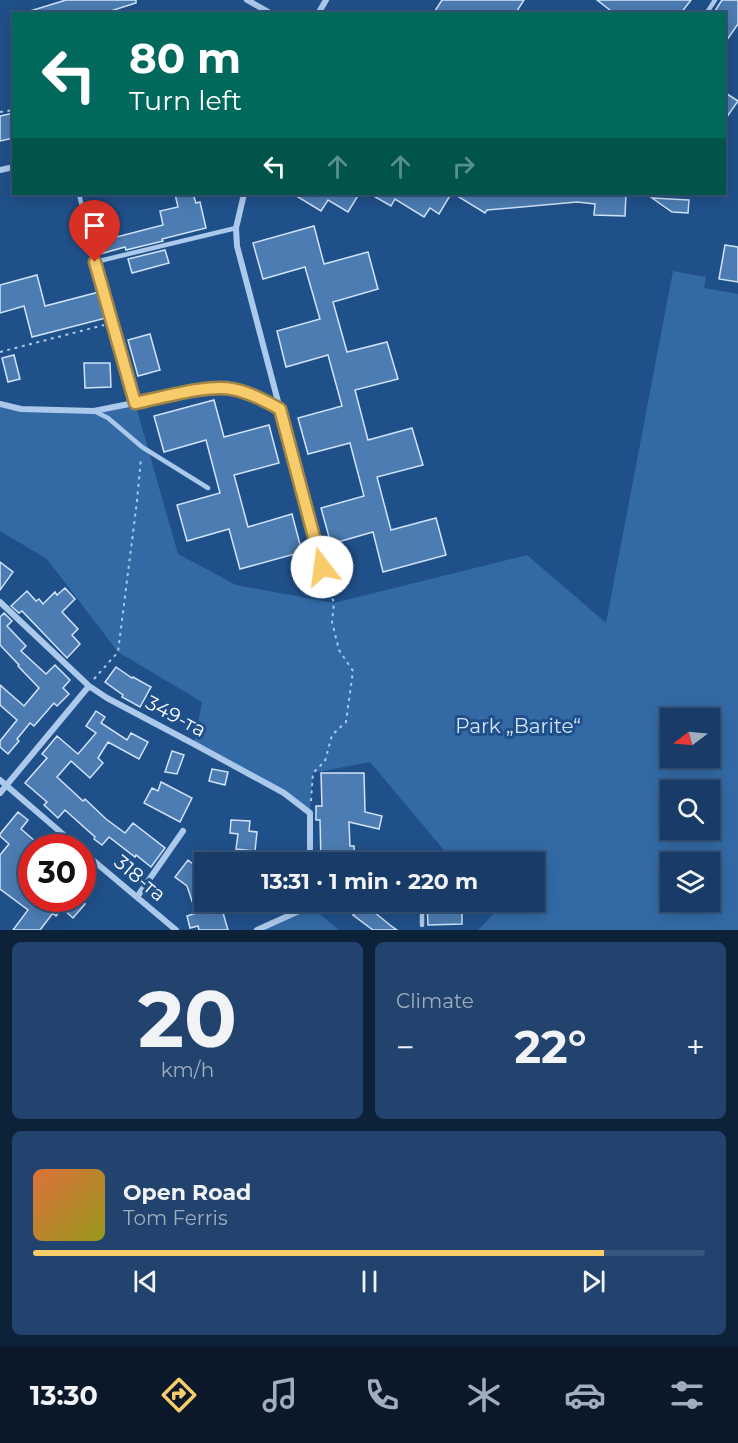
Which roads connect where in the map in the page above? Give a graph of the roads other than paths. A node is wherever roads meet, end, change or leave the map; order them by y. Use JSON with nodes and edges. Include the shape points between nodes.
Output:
{"nodes":[{"id":1,"x":247,"y":0,"type":"edge"},
{"id":2,"x":268,"y":12,"type":"edge"},
{"id":3,"x":79,"y":195,"type":"edge"},
{"id":4,"x":244,"y":195,"type":"edge"},
{"id":5,"x":236,"y":228,"type":"junction"},
{"id":6,"x":95,"y":262,"type":"junction"},
{"id":7,"x":135,"y":403,"type":"junction"},
{"id":8,"x":0,"y":404,"type":"edge"},
{"id":9,"x":280,"y":409,"type":"junction"},
{"id":10,"x":94,"y":411,"type":"junction"},
{"id":11,"x":208,"y":488,"type":"dead end"},
{"id":12,"x":322,"y":567,"type":"road end"},
{"id":13,"x":0,"y":602,"type":"edge"},
{"id":14,"x":88,"y":686,"type":"junction"},
{"id":15,"x":0,"y":780,"type":"edge"},
{"id":16,"x":6,"y":786,"type":"junction"},
{"id":17,"x":0,"y":794,"type":"edge"},
{"id":18,"x":183,"y":831,"type":"dead end"},
{"id":19,"x":63,"y":834,"type":"edge"},
{"id":20,"x":310,"y":852,"type":"edge"},
{"id":21,"x":96,"y":862,"type":"edge"},
{"id":22,"x":136,"y":897,"type":"junction"},
{"id":23,"x":293,"y":912,"type":"edge"},
{"id":24,"x":422,"y":912,"type":"edge"},
{"id":25,"x":422,"y":925,"type":"dead end"},
{"id":26,"x":176,"y":930,"type":"edge"},
{"id":27,"x":256,"y":930,"type":"edge"}],
"edges":[{"from":1,"to":2,"type":"street"},
{"from":3,"to":6,"type":"lane"},
{"from":4,"to":5,"type":"street"},
{"from":5,"to":6,"type":"lane"},
{"from":5,"to":9,"type":"street","via":[[237,246]]},
{"from":6,"to":7,"type":"lane"},
{"from":7,"to":9,"type":"street","via":[[204,389],[232,389]]},
{"from":7,"to":10,"type":"street"},
{"from":8,"to":10,"type":"street","via":[[21,410]]},
{"from":9,"to":12,"type":"street"},
{"from":10,"to":11,"type":"lane"},
{"from":13,"to":14,"type":"street","name":"349-та"},
{"from":14,"to":16,"type":"street"},
{"from":14,"to":20,"type":"street","name":"349-та","via":[[284,793],[310,813]]},
{"from":15,"to":16,"type":"street"},
{"from":16,"to":17,"type":"street"},
{"from":16,"to":19,"type":"street"},
{"from":18,"to":22,"type":"street"},
{"from":21,"to":22,"type":"street","name":"318-та"},
{"from":22,"to":26,"type":"street","name":"318-та"},
{"from":23,"to":27,"type":"street"},
{"from":24,"to":25,"type":"lane"}]}
